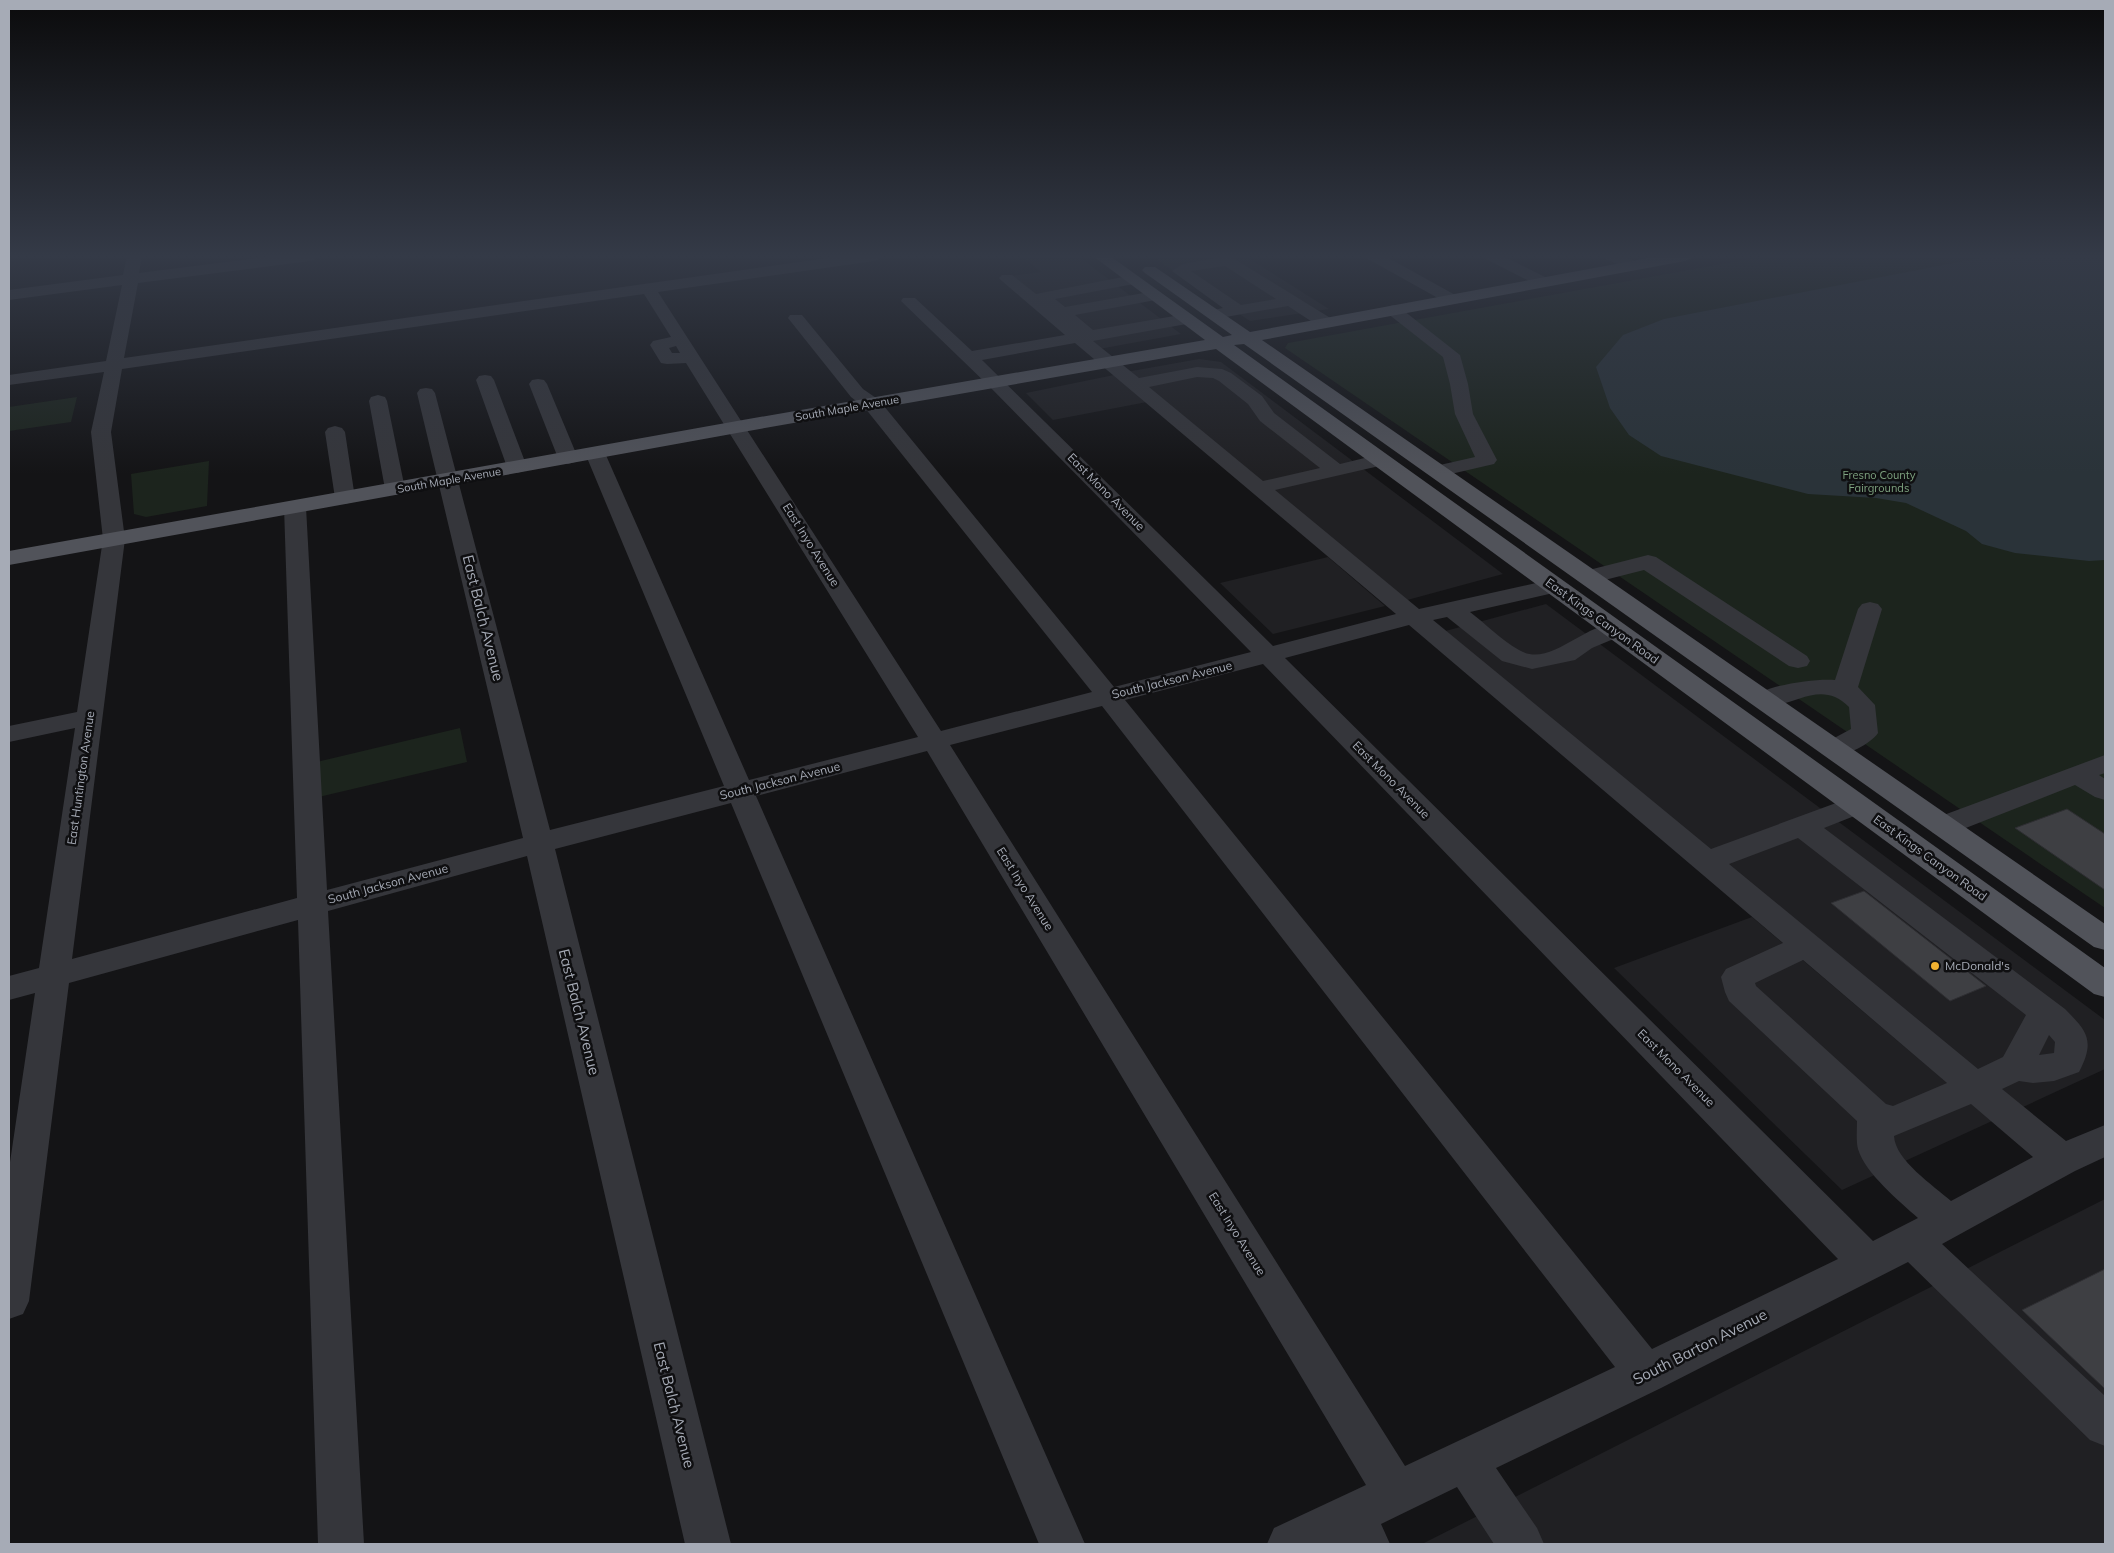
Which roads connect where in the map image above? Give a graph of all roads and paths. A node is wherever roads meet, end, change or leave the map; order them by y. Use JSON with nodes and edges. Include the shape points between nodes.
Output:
{"nodes":[{"id":1,"x":121,"y":328,"type":"edge"},
{"id":2,"x":370,"y":328,"type":"edge"},
{"id":3,"x":674,"y":328,"type":"edge"},
{"id":4,"x":805,"y":328,"type":"edge"},
{"id":5,"x":939,"y":328,"type":"edge"},
{"id":6,"x":1073,"y":328,"type":"edge"},
{"id":7,"x":1076,"y":328,"type":"edge"},
{"id":8,"x":1132,"y":328,"type":"edge"},
{"id":9,"x":1199,"y":328,"type":"edge"},
{"id":10,"x":1234,"y":328,"type":"edge"},
{"id":11,"x":1283,"y":328,"type":"edge"},
{"id":12,"x":1418,"y":328,"type":"edge"},
{"id":13,"x":1084,"y":337,"type":"junction"},
{"id":14,"x":1247,"y":338,"type":"junction"},
{"id":15,"x":1219,"y":343,"type":"junction"},
{"id":16,"x":969,"y":357,"type":"junction"},
{"id":17,"x":1106,"y":362,"type":"junction"},
{"id":18,"x":112,"y":366,"type":"junction"},
{"id":19,"x":1257,"y":370,"type":"junction"},
{"id":20,"x":1225,"y":377,"type":"junction"},
{"id":21,"x":9,"y":380,"type":"edge"},
{"id":22,"x":485,"y":380,"type":"dead end"},
{"id":23,"x":996,"y":383,"type":"junction"},
{"id":24,"x":538,"y":384,"type":"dead end"},
{"id":25,"x":1133,"y":385,"type":"junction"},
{"id":26,"x":426,"y":393,"type":"dead end"},
{"id":27,"x":378,"y":401,"type":"dead end"},
{"id":28,"x":872,"y":404,"type":"junction"},
{"id":29,"x":737,"y":427,"type":"junction"},
{"id":30,"x":335,"y":432,"type":"dead end"},
{"id":31,"x":582,"y":455,"type":"junction"},
{"id":32,"x":1381,"y":460,"type":"junction"},
{"id":33,"x":517,"y":467,"type":"junction"},
{"id":34,"x":1336,"y":471,"type":"junction"},
{"id":35,"x":1438,"y":471,"type":"junction"},
{"id":36,"x":1407,"y":479,"type":"junction"},
{"id":37,"x":449,"y":480,"type":"junction"},
{"id":38,"x":1258,"y":488,"type":"junction"},
{"id":39,"x":395,"y":489,"type":"junction"},
{"id":40,"x":345,"y":498,"type":"junction"},
{"id":41,"x":295,"y":507,"type":"junction"},
{"id":42,"x":114,"y":539,"type":"junction"},
{"id":43,"x":9,"y":558,"type":"edge"},
{"id":44,"x":1588,"y":577,"type":"junction"},
{"id":45,"x":1554,"y":586,"type":"junction"},
{"id":46,"x":1452,"y":609,"type":"junction"},
{"id":47,"x":1870,"y":609,"type":"dead end"},
{"id":48,"x":1414,"y":617,"type":"junction"},
{"id":49,"x":1615,"y":630,"type":"junction"},
{"id":50,"x":1268,"y":655,"type":"junction"},
{"id":51,"x":1798,"y":661,"type":"dead end"},
{"id":52,"x":1844,"y":690,"type":"junction"},
{"id":53,"x":1108,"y":696,"type":"junction"},
{"id":54,"x":1764,"y":700,"type":"junction"},
{"id":55,"x":89,"y":717,"type":"junction"},
{"id":56,"x":9,"y":734,"type":"edge"},
{"id":57,"x":934,"y":741,"type":"junction"},
{"id":58,"x":1834,"y":749,"type":"junction"},
{"id":59,"x":2105,"y":763,"type":"edge"},
{"id":60,"x":2077,"y":774,"type":"junction"},
{"id":61,"x":2105,"y":791,"type":"edge"},
{"id":62,"x":739,"y":792,"type":"junction"},
{"id":63,"x":1857,"y":805,"type":"junction"},
{"id":64,"x":1802,"y":826,"type":"junction"},
{"id":65,"x":1943,"y":826,"type":"junction"},
{"id":66,"x":539,"y":843,"type":"junction"},
{"id":67,"x":1707,"y":862,"type":"junction"},
{"id":68,"x":313,"y":905,"type":"junction"},
{"id":69,"x":2105,"y":939,"type":"edge"},
{"id":70,"x":1807,"y":945,"type":"junction"},
{"id":71,"x":2105,"y":968,"type":"edge"},
{"id":72,"x":54,"y":976,"type":"junction"},
{"id":73,"x":2105,"y":985,"type":"edge"},
{"id":74,"x":9,"y":988,"type":"edge"},
{"id":75,"x":2045,"y":1012,"type":"junction"},
{"id":76,"x":2015,"y":1067,"type":"junction"},
{"id":77,"x":1975,"y":1087,"type":"junction"},
{"id":78,"x":1874,"y":1116,"type":"junction"},
{"id":79,"x":2105,"y":1140,"type":"edge"},
{"id":80,"x":2062,"y":1160,"type":"junction"},
{"id":81,"x":1948,"y":1221,"type":"junction"},
{"id":82,"x":1912,"y":1241,"type":"junction"},
{"id":83,"x":1868,"y":1263,"type":"junction"},
{"id":84,"x":9,"y":1302,"type":"edge"},
{"id":85,"x":1646,"y":1374,"type":"junction"},
{"id":86,"x":2105,"y":1425,"type":"edge"},
{"id":87,"x":1466,"y":1462,"type":"junction"},
{"id":88,"x":1396,"y":1493,"type":"junction"},
{"id":89,"x":1358,"y":1530,"type":"edge"},
{"id":90,"x":342,"y":1544,"type":"edge"},
{"id":91,"x":708,"y":1544,"type":"edge"},
{"id":92,"x":1062,"y":1544,"type":"edge"},
{"id":93,"x":1290,"y":1544,"type":"edge"},
{"id":94,"x":1521,"y":1544,"type":"edge"}],
"edges":[{"from":1,"to":18,"type":"street","name":"East Huntington Avenue"},
{"from":2,"to":18,"type":"street"},
{"from":3,"to":29,"type":"street","name":"East Inyo Avenue"},
{"from":4,"to":28,"type":"street","via":[[857,393]]},
{"from":5,"to":16,"type":"street","name":"East Mono Avenue"},
{"from":6,"to":13,"type":"street"},
{"from":7,"to":13,"type":"street"},
{"from":8,"to":13,"type":"street"},
{"from":9,"to":15,"type":"main road","name":"East Kings Canyon Road"},
{"from":10,"to":14,"type":"main road"},
{"from":11,"to":14,"type":"main road","name":"South Maple Avenue"},
{"from":12,"to":35,"type":"street","via":[[1452,354],[1464,414],[1487,460]]},
{"from":13,"to":16,"type":"street"},
{"from":13,"to":17,"type":"street"},
{"from":14,"to":15,"type":"main road","name":"South Maple Avenue"},
{"from":14,"to":35,"type":"main road"},
{"from":15,"to":17,"type":"main road","name":"South Maple Avenue"},
{"from":15,"to":19,"type":"main road","name":"East Kings Canyon Road"},
{"from":16,"to":23,"type":"street","name":"East Mono Avenue"},
{"from":17,"to":23,"type":"main road","name":"South Maple Avenue"},
{"from":17,"to":25,"type":"street"},
{"from":18,"to":21,"type":"street"},
{"from":18,"to":42,"type":"street","name":"East Huntington Avenue","via":[[101,432]]},
{"from":19,"to":20,"type":"street"},
{"from":19,"to":32,"type":"main road","name":"East Kings Canyon Road"},
{"from":20,"to":25,"type":"street","via":[[1197,372]]},
{"from":20,"to":34,"type":"street","via":[[1255,400],[1267,417]]},
{"from":22,"to":33,"type":"street"},
{"from":23,"to":28,"type":"main road","name":"South Maple Avenue"},
{"from":23,"to":50,"type":"street","name":"East Mono Avenue"},
{"from":24,"to":31,"type":"street"},
{"from":25,"to":38,"type":"street"},
{"from":26,"to":37,"type":"street","name":"East Balch Avenue"},
{"from":27,"to":39,"type":"street"},
{"from":28,"to":29,"type":"main road","name":"South Maple Avenue"},
{"from":28,"to":53,"type":"street"},
{"from":29,"to":31,"type":"main road","name":"South Maple Avenue"},
{"from":29,"to":57,"type":"street","name":"East Inyo Avenue"},
{"from":30,"to":40,"type":"street"},
{"from":31,"to":33,"type":"main road","name":"South Maple Avenue"},
{"from":31,"to":62,"type":"street"},
{"from":32,"to":34,"type":"street"},
{"from":32,"to":36,"type":"main road","name":"East Kings Canyon Road"},
{"from":33,"to":37,"type":"main road","name":"South Maple Avenue"},
{"from":34,"to":38,"type":"street"},
{"from":35,"to":44,"type":"main road"},
{"from":36,"to":44,"type":"main road","via":[[1454,501],[1548,567],[1568,575]]},
{"from":36,"to":45,"type":"main road","name":"East Kings Canyon Road"},
{"from":37,"to":39,"type":"main road","name":"South Maple Avenue"},
{"from":37,"to":66,"type":"street","name":"East Balch Avenue"},
{"from":38,"to":48,"type":"street"},
{"from":39,"to":40,"type":"main road","name":"South Maple Avenue"},
{"from":40,"to":41,"type":"main road","name":"South Maple Avenue"},
{"from":41,"to":42,"type":"main road","name":"South Maple Avenue"},
{"from":41,"to":68,"type":"street"},
{"from":42,"to":43,"type":"main road","name":"South Maple Avenue"},
{"from":42,"to":55,"type":"street","name":"East Huntington Avenue"},
{"from":44,"to":51,"type":"street","via":[[1648,562]]},
{"from":44,"to":54,"type":"main road"},
{"from":45,"to":46,"type":"street","name":"South Jackson Avenue"},
{"from":45,"to":49,"type":"main road","name":"East Kings Canyon Road"},
{"from":45,"to":58,"type":"main road","via":[[1574,588],[1599,598],[1775,723]]},
{"from":46,"to":48,"type":"street","name":"South Jackson Avenue"},
{"from":46,"to":49,"type":"street","via":[[1511,656],[1532,662],[1566,655],[1584,643]]},
{"from":47,"to":52,"type":"street"},
{"from":48,"to":50,"type":"street","name":"South Jackson Avenue"},
{"from":48,"to":67,"type":"street"},
{"from":49,"to":63,"type":"main road","name":"East Kings Canyon Road"},
{"from":50,"to":53,"type":"street","name":"South Jackson Avenue"},
{"from":50,"to":83,"type":"street","name":"East Mono Avenue"},
{"from":52,"to":54,"type":"street","via":[[1827,686]]},
{"from":52,"to":58,"type":"street","via":[[1862,704],[1865,733]]},
{"from":53,"to":57,"type":"street","name":"South Jackson Avenue"},
{"from":53,"to":85,"type":"street"},
{"from":54,"to":58,"type":"main road"},
{"from":55,"to":56,"type":"street"},
{"from":55,"to":72,"type":"street","name":"East Huntington Avenue"},
{"from":57,"to":62,"type":"street","name":"South Jackson Avenue"},
{"from":57,"to":88,"type":"street","name":"East Inyo Avenue"},
{"from":58,"to":65,"type":"main road"},
{"from":59,"to":60,"type":"street"},
{"from":60,"to":61,"type":"street"},
{"from":60,"to":65,"type":"street"},
{"from":62,"to":66,"type":"street","name":"South Jackson Avenue"},
{"from":62,"to":92,"type":"street"},
{"from":63,"to":64,"type":"street"},
{"from":63,"to":71,"type":"main road","via":[[1904,824]]},
{"from":63,"to":73,"type":"main road","name":"East Kings Canyon Road"},
{"from":64,"to":67,"type":"street"},
{"from":64,"to":75,"type":"street"},
{"from":65,"to":69,"type":"main road"},
{"from":66,"to":68,"type":"street","name":"South Jackson Avenue"},
{"from":66,"to":91,"type":"street","name":"East Balch Avenue"},
{"from":67,"to":70,"type":"street"},
{"from":68,"to":72,"type":"street","name":"South Jackson Avenue"},
{"from":68,"to":90,"type":"street"},
{"from":70,"to":77,"type":"street"},
{"from":70,"to":78,"type":"street","via":[[1737,977],[1741,992]]},
{"from":72,"to":74,"type":"street","name":"South Jackson Avenue"},
{"from":72,"to":84,"type":"street","name":"East Huntington Avenue"},
{"from":75,"to":76,"type":"street"},
{"from":75,"to":76,"type":"street","via":[[2072,1037],[2074,1048],[2067,1062],[2054,1067]]},
{"from":76,"to":77,"type":"street"},
{"from":77,"to":78,"type":"street","via":[[1894,1121]]},
{"from":77,"to":80,"type":"street"},
{"from":78,"to":81,"type":"street","via":[[1876,1148],[1899,1179]]},
{"from":79,"to":80,"type":"street","name":"South Barton Avenue"},
{"from":80,"to":81,"type":"street","name":"South Barton Avenue"},
{"from":81,"to":82,"type":"street","name":"South Barton Avenue"},
{"from":82,"to":83,"type":"street","name":"South Barton Avenue"},
{"from":82,"to":86,"type":"street"},
{"from":83,"to":85,"type":"street","name":"South Barton Avenue"},
{"from":85,"to":87,"type":"street","name":"South Barton Avenue"},
{"from":87,"to":88,"type":"street","name":"South Barton Avenue"},
{"from":87,"to":94,"type":"street"},
{"from":88,"to":89,"type":"street","name":"South Barton Avenue"},
{"from":89,"to":93,"type":"street","name":"South Barton Avenue"}]}
